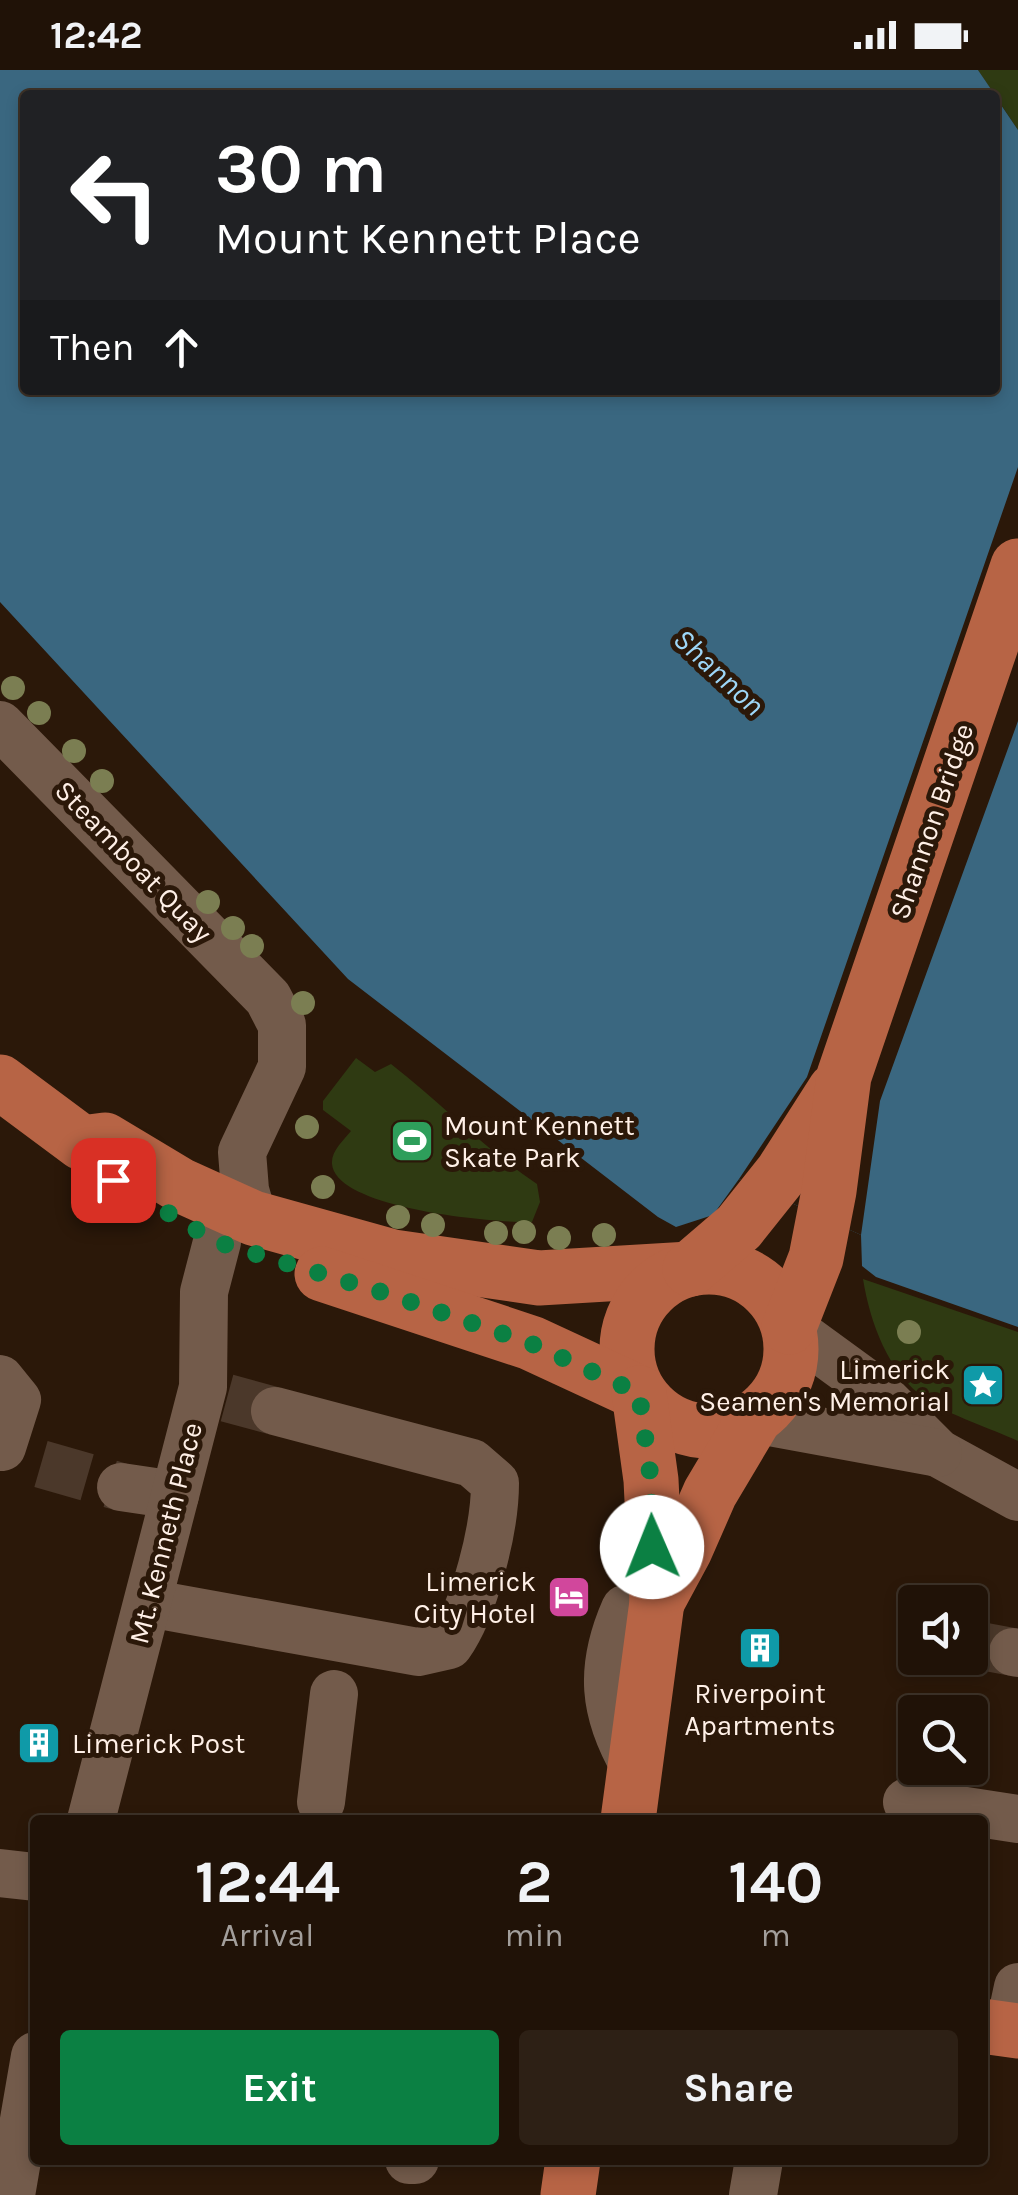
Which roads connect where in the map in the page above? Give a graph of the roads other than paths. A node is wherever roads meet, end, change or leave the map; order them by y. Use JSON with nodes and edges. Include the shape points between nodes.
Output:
{"nodes":[{"id":1,"x":1018,"y":566,"type":"edge"},
{"id":2,"x":0,"y":725,"type":"edge"},
{"id":3,"x":844,"y":1076,"type":"junction"},
{"id":4,"x":0,"y":1082,"type":"edge"},
{"id":5,"x":235,"y":1230,"type":"junction"},
{"id":6,"x":690,"y":1269,"type":"junction"},
{"id":7,"x":789,"y":1327,"type":"junction"},
{"id":8,"x":0,"y":1379,"type":"edge"},
{"id":9,"x":639,"y":1393,"type":"junction"},
{"id":10,"x":275,"y":1411,"type":"tunnel mouth"},
{"id":11,"x":754,"y":1420,"type":"junction"},
{"id":12,"x":15,"y":1453,"type":"edge"},
{"id":13,"x":938,"y":1453,"type":"junction"},
{"id":14,"x":121,"y":1487,"type":"tunnel mouth"},
{"id":15,"x":175,"y":1495,"type":"junction"},
{"id":16,"x":1018,"y":1497,"type":"edge"},
{"id":17,"x":148,"y":1602,"type":"junction"},
{"id":18,"x":657,"y":1602,"type":"junction"},
{"id":19,"x":334,"y":1694,"type":"dead end"},
{"id":20,"x":320,"y":1802,"type":"dead end"},
{"id":21,"x":907,"y":1802,"type":"dead end"},
{"id":22,"x":91,"y":1815,"type":"edge"},
{"id":23,"x":629,"y":1815,"type":"edge"},
{"id":24,"x":1018,"y":1818,"type":"edge"},
{"id":25,"x":0,"y":1872,"type":"edge"},
{"id":26,"x":30,"y":1876,"type":"edge"},
{"id":27,"x":25,"y":2075,"type":"edge"},
{"id":28,"x":572,"y":2165,"type":"edge"},
{"id":29,"x":758,"y":2165,"type":"edge"},
{"id":30,"x":11,"y":2195,"type":"edge"},
{"id":31,"x":568,"y":2195,"type":"edge"},
{"id":32,"x":753,"y":2195,"type":"edge"}],
"edges":[{"from":1,"to":3,"type":"main road","name":"Shannon Bridge"},
{"from":2,"to":5,"type":"street","name":"Steamboat Quay","via":[[268,998],[282,1026],[282,1067],[242,1152],[245,1190]]},
{"from":3,"to":6,"type":"main road","via":[[739,1227]]},
{"from":3,"to":7,"type":"main road","via":[[816,1258]]},
{"from":4,"to":5,"type":"main road","via":[[82,1142],[105,1140],[180,1185]]},
{"from":5,"to":6,"type":"main road","via":[[539,1278]]},
{"from":5,"to":9,"type":"main road","via":[[388,1294],[530,1343]]},
{"from":5,"to":15,"type":"street","name":"Mt. Kenneth Place","via":[[204,1292],[215,1392]]},
{"from":6,"to":7,"type":"main road","via":[[716,1267],[746,1276],[776,1301]]},
{"from":6,"to":9,"type":"main road","via":[[663,1281],[633,1318],[627,1360]]},
{"from":7,"to":11,"type":"main road","via":[[787,1380]]},
{"from":7,"to":13,"type":"street","via":[[874,1389]]},
{"from":8,"to":12,"type":"street","via":[[17,1400]]},
{"from":9,"to":11,"type":"main road","via":[[684,1428],[718,1432]]},
{"from":9,"to":18,"type":"main road"},
{"from":10,"to":17,"type":"street","via":[[472,1463],[494,1482],[495,1509],[466,1622],[448,1645],[418,1652]]},
{"from":11,"to":13,"type":"street"},
{"from":11,"to":18,"type":"main road"},
{"from":13,"to":16,"type":"street"},
{"from":14,"to":15,"type":"street"},
{"from":15,"to":17,"type":"street","name":"Mt. Kenneth Place"},
{"from":17,"to":22,"type":"street","name":"Mt. Kenneth Place"},
{"from":18,"to":23,"type":"main road"},
{"from":19,"to":20,"type":"street"},
{"from":21,"to":24,"type":"street"},
{"from":25,"to":26,"type":"street"},
{"from":27,"to":30,"type":"street"},
{"from":28,"to":31,"type":"main road"},
{"from":29,"to":32,"type":"street"}]}
